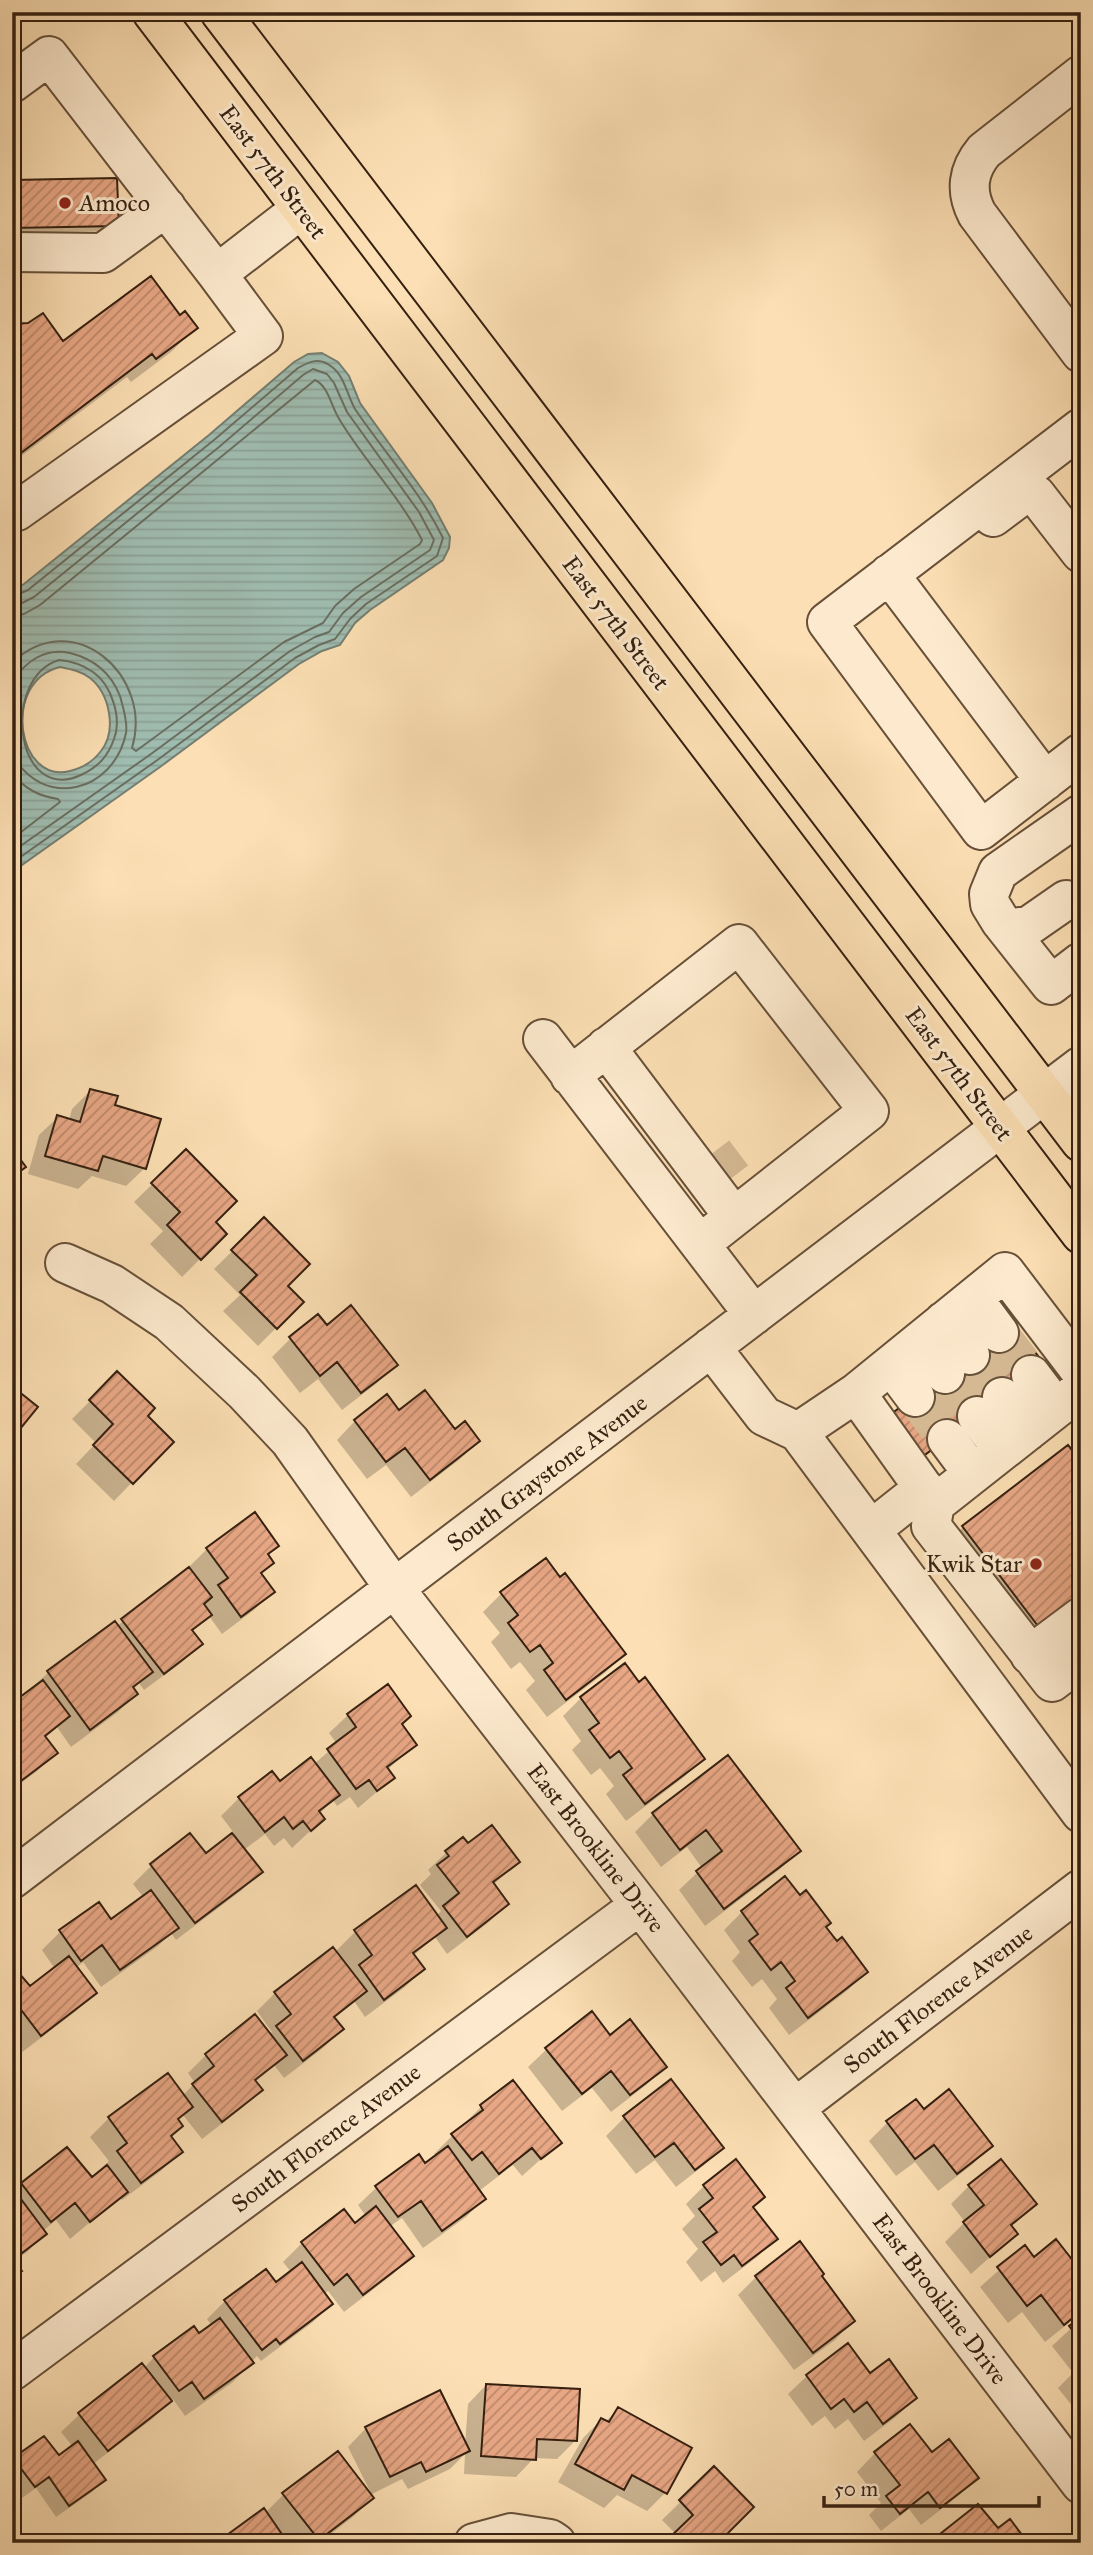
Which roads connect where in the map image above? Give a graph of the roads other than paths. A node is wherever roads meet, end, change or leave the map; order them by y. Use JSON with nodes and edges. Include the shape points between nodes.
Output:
{"nodes":[{"id":1,"x":152,"y":12,"type":"edge"},
{"id":2,"x":220,"y":12,"type":"edge"},
{"id":3,"x":1081,"y":75,"type":"edge"},
{"id":4,"x":12,"y":83,"type":"edge"},
{"id":5,"x":166,"y":207,"type":"junction"},
{"id":6,"x":301,"y":209,"type":"junction"},
{"id":7,"x":12,"y":252,"type":"edge"},
{"id":8,"x":218,"y":274,"type":"junction"},
{"id":9,"x":1081,"y":353,"type":"edge"},
{"id":10,"x":1081,"y":428,"type":"edge"},
{"id":11,"x":1037,"y":461,"type":"junction"},
{"id":12,"x":12,"y":511,"type":"edge"},
{"id":13,"x":1081,"y":519,"type":"edge"},
{"id":14,"x":1081,"y":553,"type":"edge"},
{"id":15,"x":891,"y":572,"type":"junction"},
{"id":16,"x":1081,"y":733,"type":"edge"},
{"id":17,"x":1060,"y":770,"type":"edge"},
{"id":18,"x":1081,"y":814,"type":"edge"},
{"id":19,"x":1066,"y":900,"type":"dead end"},
{"id":20,"x":1001,"y":922,"type":"junction"},
{"id":21,"x":1081,"y":962,"type":"edge"},
{"id":22,"x":543,"y":1039,"type":"dead end"},
{"id":23,"x":606,"y":1047,"type":"junction"},
{"id":24,"x":1081,"y":1066,"type":"edge"},
{"id":25,"x":570,"y":1076,"type":"junction"},
{"id":26,"x":1044,"y":1094,"type":"junction"},
{"id":27,"x":1000,"y":1128,"type":"junction"},
{"id":28,"x":1081,"y":1143,"type":"edge"},
{"id":29,"x":724,"y":1181,"type":"junction"},
{"id":30,"x":1081,"y":1234,"type":"edge"},
{"id":31,"x":700,"y":1244,"type":"junction"},
{"id":32,"x":65,"y":1262,"type":"dead end"},
{"id":33,"x":973,"y":1298,"type":"junction"},
{"id":34,"x":754,"y":1315,"type":"junction"},
{"id":35,"x":999,"y":1333,"type":"tunnel mouth"},
{"id":36,"x":918,"y":1342,"type":"junction"},
{"id":37,"x":711,"y":1348,"type":"junction"},
{"id":38,"x":957,"y":1364,"type":"tunnel mouth"},
{"id":39,"x":1081,"y":1372,"type":"edge"},
{"id":40,"x":856,"y":1393,"type":"junction"},
{"id":41,"x":915,"y":1397,"type":"tunnel mouth"},
{"id":42,"x":1042,"y":1419,"type":"edge"},
{"id":43,"x":798,"y":1432,"type":"junction"},
{"id":44,"x":947,"y":1439,"type":"tunnel mouth"},
{"id":45,"x":973,"y":1474,"type":"junction"},
{"id":46,"x":930,"y":1496,"type":"junction"},
{"id":47,"x":871,"y":1530,"type":"junction"},
{"id":48,"x":396,"y":1589,"type":"junction"},
{"id":49,"x":1081,"y":1617,"type":"edge"},
{"id":50,"x":1054,"y":1666,"type":"edge"},
{"id":51,"x":1081,"y":1813,"type":"edge"},
{"id":52,"x":12,"y":1879,"type":"edge"},
{"id":53,"x":1081,"y":1889,"type":"edge"},
{"id":54,"x":640,"y":1905,"type":"junction"},
{"id":55,"x":795,"y":2108,"type":"junction"},
{"id":56,"x":12,"y":2371,"type":"edge"},
{"id":57,"x":1081,"y":2484,"type":"edge"},
{"id":58,"x":474,"y":2543,"type":"edge"},
{"id":59,"x":556,"y":2543,"type":"edge"}],
"edges":[{"from":1,"to":6,"type":"main road","name":"East 57th Street"},
{"from":2,"to":26,"type":"main road"},
{"from":3,"to":9,"type":"street","via":[[984,151],[975,162],[969,184],[977,214]]},
{"from":4,"to":5,"type":"street","via":[[49,56]]},
{"from":5,"to":7,"type":"street","via":[[103,253]]},
{"from":5,"to":8,"type":"street"},
{"from":6,"to":8,"type":"street"},
{"from":6,"to":27,"type":"main road","name":"East 57th Street"},
{"from":8,"to":12,"type":"street","via":[[262,336]]},
{"from":10,"to":11,"type":"street"},
{"from":11,"to":13,"type":"street"},
{"from":11,"to":15,"type":"street"},
{"from":14,"to":15,"type":"street","via":[[1035,495],[1025,493],[918,573]]},
{"from":15,"to":17,"type":"street"},
{"from":15,"to":17,"type":"street","via":[[827,622],[981,830]]},
{"from":16,"to":17,"type":"street","via":[[1057,752],[1053,764]]},
{"from":18,"to":20,"type":"street","via":[[998,872],[989,894]]},
{"from":19,"to":20,"type":"street","via":[[1021,929]]},
{"from":20,"to":21,"type":"street","via":[[1051,985]]},
{"from":22,"to":25,"type":"street"},
{"from":23,"to":25,"type":"street"},
{"from":23,"to":29,"type":"street"},
{"from":23,"to":29,"type":"street","via":[[739,944],[869,1111]]},
{"from":24,"to":26,"type":"street","name":"South Graystone Avenue"},
{"from":25,"to":31,"type":"street"},
{"from":26,"to":27,"type":"street","name":"South Graystone Avenue"},
{"from":26,"to":28,"type":"main road"},
{"from":27,"to":30,"type":"main road","name":"East 57th Street"},
{"from":27,"to":34,"type":"street","name":"South Graystone Avenue"},
{"from":29,"to":31,"type":"street"},
{"from":31,"to":34,"type":"street"},
{"from":32,"to":48,"type":"street","name":"East Brookline Drive","via":[[112,1284],[169,1322],[244,1392],[290,1441]]},
{"from":33,"to":35,"type":"street"},
{"from":33,"to":36,"type":"street"},
{"from":33,"to":39,"type":"street","via":[[1005,1272]]},
{"from":34,"to":37,"type":"street","name":"South Graystone Avenue"},
{"from":36,"to":38,"type":"street"},
{"from":36,"to":40,"type":"street"},
{"from":36,"to":41,"type":"street"},
{"from":37,"to":43,"type":"street","via":[[764,1416]]},
{"from":37,"to":48,"type":"street","name":"South Graystone Avenue"},
{"from":40,"to":43,"type":"street"},
{"from":40,"to":46,"type":"street"},
{"from":42,"to":42,"type":"street","via":[[1004,1396]]},
{"from":42,"to":45,"type":"street"},
{"from":43,"to":47,"type":"street"},
{"from":44,"to":45,"type":"street"},
{"from":45,"to":46,"type":"street"},
{"from":46,"to":47,"type":"street"},
{"from":46,"to":50,"type":"street","via":[[931,1526]]},
{"from":47,"to":51,"type":"street"},
{"from":48,"to":52,"type":"street","name":"South Graystone Avenue"},
{"from":48,"to":54,"type":"street","name":"East Brookline Drive"},
{"from":49,"to":50,"type":"street"},
{"from":53,"to":55,"type":"street","name":"South Florence Avenue"},
{"from":54,"to":55,"type":"street","name":"East Brookline Drive"},
{"from":54,"to":56,"type":"street","name":"South Florence Avenue"},
{"from":55,"to":57,"type":"street","name":"East Brookline Drive"},
{"from":58,"to":59,"type":"street","via":[[511,2533]]}]}
